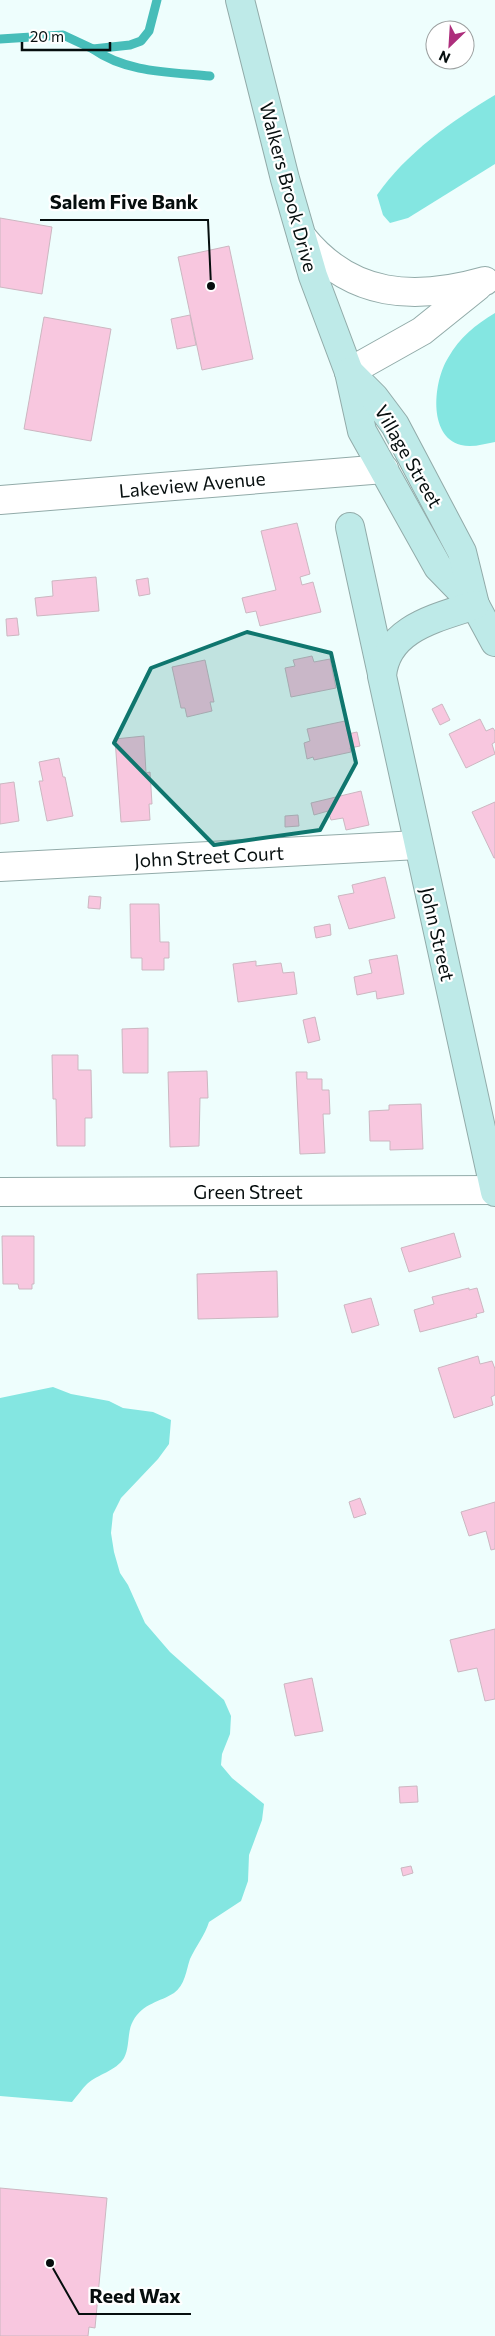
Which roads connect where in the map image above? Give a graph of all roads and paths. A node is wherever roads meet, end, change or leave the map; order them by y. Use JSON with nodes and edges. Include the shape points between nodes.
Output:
{"nodes":[{"id":1,"x":240,"y":0,"type":"edge"},
{"id":2,"x":302,"y":237,"type":"junction"},
{"id":3,"x":490,"y":278,"type":"edge"},
{"id":4,"x":349,"y":372,"type":"junction"},
{"id":5,"x":384,"y":468,"type":"junction"},
{"id":6,"x":0,"y":500,"type":"edge"},
{"id":7,"x":350,"y":527,"type":"dead end"},
{"id":8,"x":475,"y":605,"type":"junction"},
{"id":9,"x":495,"y":642,"type":"edge"},
{"id":10,"x":382,"y":676,"type":"junction"},
{"id":11,"x":418,"y":845,"type":"junction"},
{"id":12,"x":0,"y":867,"type":"edge"},
{"id":13,"x":495,"y":1191,"type":"edge"},
{"id":14,"x":0,"y":1192,"type":"edge"}],
"edges":[{"from":1,"to":2,"type":"street","name":"Walkers Brook Drive"},
{"from":2,"to":3,"type":"street","via":[[322,260],[345,276],[377,288],[426,293],[455,290]]},
{"from":2,"to":4,"type":"street","name":"Walkers Brook Drive"},
{"from":3,"to":4,"type":"street","via":[[422,331]]},
{"from":4,"to":5,"type":"street","name":"Village Street","via":[[362,431]]},
{"from":4,"to":8,"type":"street","name":"Village Street","via":[[395,425],[462,552]]},
{"from":5,"to":6,"type":"street","name":"Lakeview Avenue"},
{"from":5,"to":8,"type":"street","name":"Village Street","via":[[438,567]]},
{"from":7,"to":10,"type":"street","name":"John Street"},
{"from":8,"to":9,"type":"street","name":"Village Street"},
{"from":8,"to":10,"type":"street","name":"John Street","via":[[404,634],[388,653]]},
{"from":10,"to":11,"type":"street","name":"John Street"},
{"from":11,"to":12,"type":"street","name":"John Street Court"},
{"from":11,"to":13,"type":"street","name":"John Street"},
{"from":13,"to":14,"type":"street","name":"Green Street"}]}
